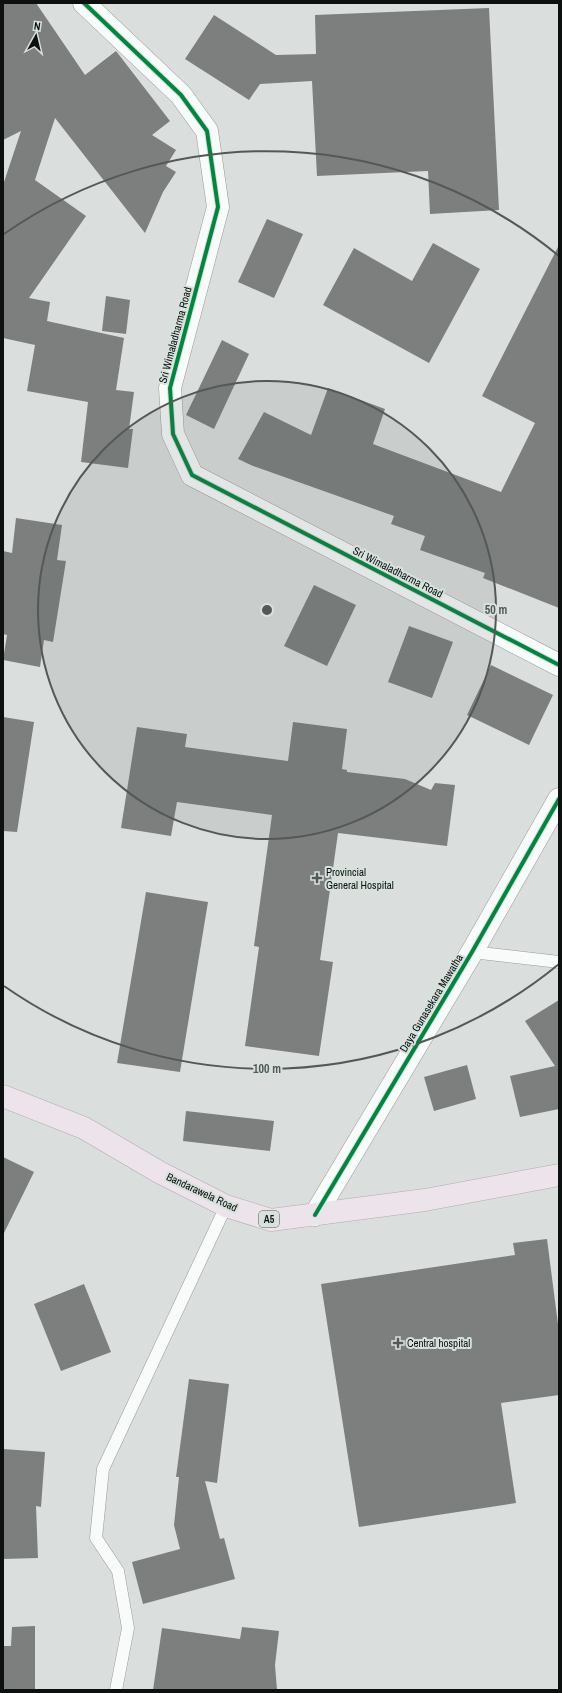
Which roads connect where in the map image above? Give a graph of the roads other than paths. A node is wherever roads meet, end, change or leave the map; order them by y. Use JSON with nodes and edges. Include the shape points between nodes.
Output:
{"nodes":[{"id":1,"x":84,"y":3,"type":"edge"},
{"id":2,"x":559,"y":665,"type":"edge"},
{"id":3,"x":559,"y":799,"type":"edge"},
{"id":4,"x":472,"y":952,"type":"junction"},
{"id":5,"x":559,"y":962,"type":"edge"},
{"id":6,"x":3,"y":1096,"type":"edge"},
{"id":7,"x":559,"y":1175,"type":"edge"},
{"id":8,"x":226,"y":1206,"type":"junction"},
{"id":9,"x":316,"y":1215,"type":"junction"},
{"id":10,"x":116,"y":1690,"type":"edge"}],
"edges":[{"from":1,"to":2,"type":"street","name":"Sri Wimaladharma Road","via":[[181,95],[207,131],[218,207],[170,388],[173,434],[192,475]]},
{"from":3,"to":4,"type":"street","name":"Daya Gunasekara Mawatha"},
{"from":4,"to":5,"type":"lane"},
{"from":4,"to":9,"type":"street","name":"Daya Gunasekara Mawatha"},
{"from":6,"to":8,"type":"highway","name":"Bandarawela Road","number":"A5","via":[[84,1128],[159,1172]]},
{"from":7,"to":9,"type":"highway","name":"Bandarawela Road","number":"A5","via":[[425,1200]]},
{"from":8,"to":9,"type":"highway","name":"Bandarawela Road","number":"A5","via":[[271,1220]]},
{"from":8,"to":10,"type":"lane","via":[[103,1469],[96,1538],[118,1570],[128,1628]]}]}
